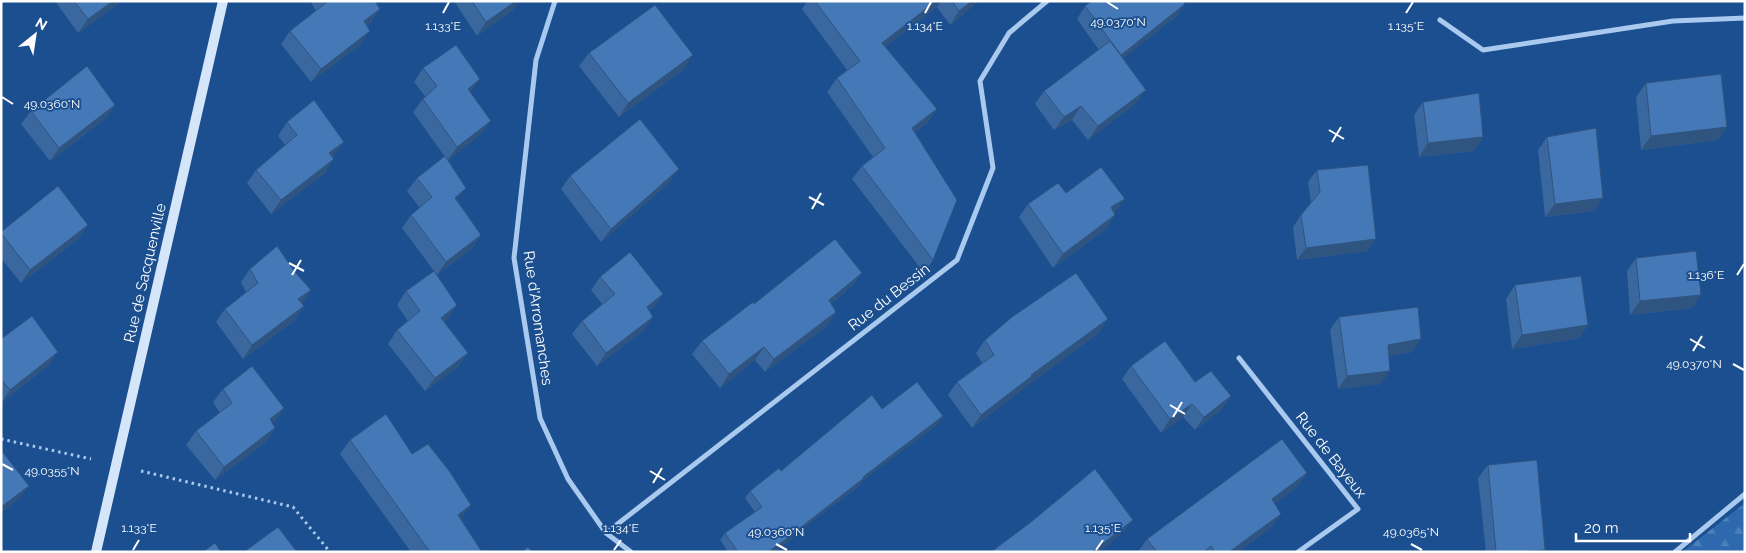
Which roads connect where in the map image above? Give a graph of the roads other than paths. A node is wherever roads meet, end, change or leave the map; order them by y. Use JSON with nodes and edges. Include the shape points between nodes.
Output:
{"nodes":[{"id":1,"x":223,"y":1,"type":"edge"},
{"id":2,"x":554,"y":1,"type":"edge"},
{"id":3,"x":1047,"y":1,"type":"edge"},
{"id":4,"x":1745,"y":18,"type":"edge"},
{"id":5,"x":1440,"y":20,"type":"dead end"},
{"id":6,"x":1238,"y":358,"type":"dead end"},
{"id":7,"x":1745,"y":494,"type":"edge"},
{"id":8,"x":606,"y":533,"type":"junction"},
{"id":9,"x":96,"y":552,"type":"edge"},
{"id":10,"x":631,"y":552,"type":"edge"},
{"id":11,"x":1298,"y":552,"type":"edge"},
{"id":12,"x":1675,"y":552,"type":"edge"}],
"edges":[{"from":1,"to":9,"type":"street","name":"Rue de Sacquenville"},
{"from":2,"to":8,"type":"street","name":"Rue d'Arromanches","via":[[536,60],[514,258],[540,418],[568,479]]},
{"from":3,"to":8,"type":"street","name":"Rue du Bessin","via":[[1009,32],[980,81],[993,168],[957,260]]},
{"from":4,"to":5,"type":"street","via":[[1673,21],[1483,50]]},
{"from":6,"to":11,"type":"street","name":"Rue de Bayeux","via":[[1358,509]]},
{"from":7,"to":12,"type":"street"},
{"from":8,"to":10,"type":"street","name":"Rue d'Arromanches"}]}
